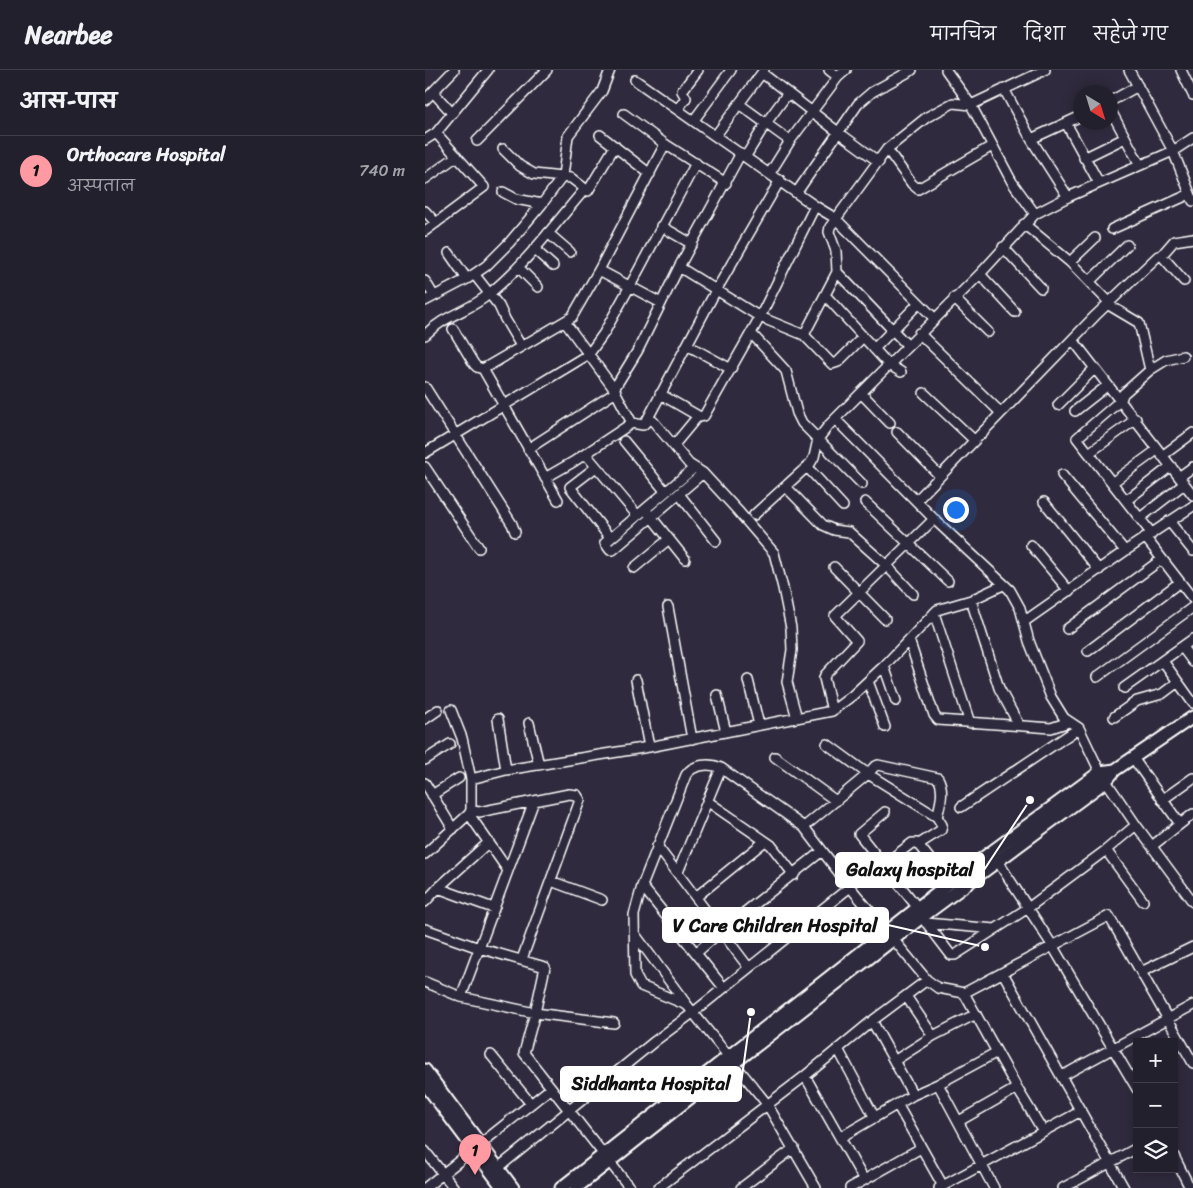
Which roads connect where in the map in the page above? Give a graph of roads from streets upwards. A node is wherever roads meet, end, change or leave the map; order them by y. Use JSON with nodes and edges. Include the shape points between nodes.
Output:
{"nodes":[{"id":1,"x":454,"y":70,"type":"edge"},
{"id":2,"x":488,"y":70,"type":"edge"},
{"id":3,"x":547,"y":70,"type":"edge"},
{"id":4,"x":698,"y":70,"type":"edge"},
{"id":5,"x":731,"y":70,"type":"edge"},
{"id":6,"x":829,"y":70,"type":"edge"},
{"id":7,"x":846,"y":70,"type":"edge"},
{"id":8,"x":912,"y":70,"type":"edge"},
{"id":9,"x":946,"y":70,"type":"edge"},
{"id":10,"x":1045,"y":70,"type":"edge"},
{"id":11,"x":1129,"y":70,"type":"edge"},
{"id":12,"x":1181,"y":70,"type":"edge"},
{"id":13,"x":763,"y":71,"type":"edge"},
{"id":14,"x":608,"y":74,"type":"edge"},
{"id":15,"x":838,"y":77,"type":"junction"},
{"id":16,"x":635,"y":80,"type":"dead end"},
{"id":17,"x":1138,"y":86,"type":"junction"},
{"id":18,"x":1004,"y":89,"type":"junction"},
{"id":19,"x":433,"y":92,"type":"junction"},
{"id":20,"x":788,"y":93,"type":"junction"},
{"id":21,"x":1193,"y":95,"type":"edge"},
{"id":22,"x":1118,"y":97,"type":"edge"},
{"id":23,"x":425,"y":100,"type":"edge"},
{"id":24,"x":739,"y":104,"type":"junction"},
{"id":25,"x":971,"y":105,"type":"junction"},
{"id":26,"x":679,"y":109,"type":"junction"},
{"id":27,"x":812,"y":112,"type":"junction"},
{"id":28,"x":452,"y":113,"type":"junction"},
{"id":29,"x":624,"y":114,"type":"dead end"},
{"id":30,"x":694,"y":120,"type":"junction"},
{"id":31,"x":1073,"y":120,"type":"edge"},
{"id":32,"x":766,"y":123,"type":"junction"},
{"id":33,"x":1066,"y":123,"type":"junction"},
{"id":34,"x":1118,"y":124,"type":"edge"},
{"id":35,"x":838,"y":132,"type":"junction"},
{"id":36,"x":436,"y":133,"type":"junction"},
{"id":37,"x":600,"y":135,"type":"dead end"},
{"id":38,"x":716,"y":135,"type":"junction"},
{"id":39,"x":1125,"y":138,"type":"junction"},
{"id":40,"x":1193,"y":138,"type":"edge"},
{"id":41,"x":1031,"y":139,"type":"junction"},
{"id":42,"x":425,"y":140,"type":"edge"},
{"id":43,"x":477,"y":141,"type":"dead end"},
{"id":44,"x":790,"y":141,"type":"junction"},
{"id":45,"x":665,"y":144,"type":"junction"},
{"id":46,"x":615,"y":146,"type":"junction"},
{"id":47,"x":992,"y":146,"type":"junction"},
{"id":48,"x":503,"y":149,"type":"dead end"},
{"id":49,"x":887,"y":149,"type":"junction"},
{"id":50,"x":1173,"y":150,"type":"junction"},
{"id":51,"x":744,"y":154,"type":"junction"},
{"id":52,"x":457,"y":156,"type":"junction"},
{"id":53,"x":1084,"y":158,"type":"junction"},
{"id":54,"x":879,"y":162,"type":"junction"},
{"id":55,"x":696,"y":163,"type":"junction"},
{"id":56,"x":1140,"y":165,"type":"junction"},
{"id":57,"x":770,"y":173,"type":"junction"},
{"id":58,"x":650,"y":174,"type":"junction"},
{"id":59,"x":563,"y":176,"type":"junction"},
{"id":60,"x":425,"y":180,"type":"edge"},
{"id":61,"x":780,"y":180,"type":"junction"},
{"id":62,"x":726,"y":183,"type":"junction"},
{"id":63,"x":1099,"y":183,"type":"junction"},
{"id":64,"x":585,"y":189,"type":"junction"},
{"id":65,"x":503,"y":192,"type":"dead end"},
{"id":66,"x":797,"y":192,"type":"junction"},
{"id":67,"x":1068,"y":197,"type":"junction"},
{"id":68,"x":1191,"y":197,"type":"edge"},
{"id":69,"x":542,"y":204,"type":"junction"},
{"id":70,"x":815,"y":206,"type":"junction"},
{"id":71,"x":425,"y":211,"type":"edge"},
{"id":72,"x":1035,"y":214,"type":"junction"},
{"id":73,"x":835,"y":218,"type":"junction"},
{"id":74,"x":436,"y":223,"type":"junction"},
{"id":75,"x":1024,"y":224,"type":"junction"},
{"id":76,"x":661,"y":226,"type":"junction"},
{"id":77,"x":1112,"y":229,"type":"dead end"},
{"id":78,"x":425,"y":231,"type":"edge"},
{"id":79,"x":548,"y":233,"type":"junction"},
{"id":80,"x":1095,"y":238,"type":"dead end"},
{"id":81,"x":1193,"y":238,"type":"edge"},
{"id":82,"x":692,"y":244,"type":"junction"},
{"id":83,"x":1127,"y":246,"type":"dead end"},
{"id":84,"x":1003,"y":247,"type":"junction"},
{"id":85,"x":534,"y":249,"type":"junction"},
{"id":86,"x":570,"y":252,"type":"dead end"},
{"id":87,"x":449,"y":253,"type":"dead end"},
{"id":88,"x":1161,"y":256,"type":"junction"},
{"id":89,"x":1070,"y":262,"type":"junction"},
{"id":90,"x":553,"y":266,"type":"dead end"},
{"id":91,"x":517,"y":267,"type":"junction"},
{"id":92,"x":679,"y":267,"type":"junction"},
{"id":93,"x":599,"y":270,"type":"junction"},
{"id":94,"x":837,"y":272,"type":"junction"},
{"id":95,"x":980,"y":274,"type":"junction"},
{"id":96,"x":471,"y":277,"type":"junction"},
{"id":97,"x":425,"y":281,"type":"edge"},
{"id":98,"x":1089,"y":281,"type":"junction"},
{"id":99,"x":1184,"y":281,"type":"dead end"},
{"id":100,"x":630,"y":286,"type":"junction"},
{"id":101,"x":538,"y":288,"type":"dead end"},
{"id":102,"x":1041,"y":288,"type":"dead end"},
{"id":103,"x":716,"y":290,"type":"junction"},
{"id":104,"x":489,"y":294,"type":"junction"},
{"id":105,"x":825,"y":295,"type":"junction"},
{"id":106,"x":434,"y":296,"type":"junction"},
{"id":107,"x":954,"y":298,"type":"junction"},
{"id":108,"x":425,"y":301,"type":"edge"},
{"id":109,"x":661,"y":303,"type":"junction"},
{"id":110,"x":919,"y":303,"type":"junction"},
{"id":111,"x":1108,"y":303,"type":"junction"},
{"id":112,"x":1015,"y":312,"type":"dead end"},
{"id":113,"x":760,"y":318,"type":"junction"},
{"id":114,"x":934,"y":318,"type":"junction"},
{"id":115,"x":565,"y":322,"type":"junction"},
{"id":116,"x":453,"y":329,"type":"dead end"},
{"id":117,"x":892,"y":330,"type":"junction"},
{"id":118,"x":988,"y":332,"type":"dead end"},
{"id":119,"x":751,"y":333,"type":"junction"},
{"id":120,"x":919,"y":333,"type":"junction"},
{"id":121,"x":425,"y":335,"type":"edge"},
{"id":122,"x":804,"y":335,"type":"junction"},
{"id":123,"x":863,"y":337,"type":"junction"},
{"id":124,"x":1073,"y":340,"type":"junction"},
{"id":125,"x":687,"y":345,"type":"junction"},
{"id":126,"x":907,"y":345,"type":"junction"},
{"id":127,"x":521,"y":346,"type":"junction"},
{"id":128,"x":874,"y":349,"type":"junction"},
{"id":129,"x":589,"y":354,"type":"junction"},
{"id":130,"x":1183,"y":356,"type":"dead end"},
{"id":131,"x":888,"y":364,"type":"junction"},
{"id":132,"x":731,"y":368,"type":"junction"},
{"id":133,"x":1095,"y":368,"type":"junction"},
{"id":134,"x":483,"y":369,"type":"junction"},
{"id":135,"x":1150,"y":370,"type":"junction"},
{"id":136,"x":901,"y":372,"type":"dead end"},
{"id":137,"x":1108,"y":385,"type":"junction"},
{"id":138,"x":425,"y":387,"type":"edge"},
{"id":139,"x":615,"y":390,"type":"junction"},
{"id":140,"x":861,"y":393,"type":"junction"},
{"id":141,"x":924,"y":393,"type":"dead end"},
{"id":142,"x":660,"y":394,"type":"junction"},
{"id":143,"x":1121,"y":400,"type":"junction"},
{"id":144,"x":504,"y":405,"type":"junction"},
{"id":145,"x":1058,"y":405,"type":"dead end"},
{"id":146,"x":1075,"y":411,"type":"dead end"},
{"id":147,"x":1000,"y":412,"type":"junction"},
{"id":148,"x":698,"y":416,"type":"junction"},
{"id":149,"x":835,"y":419,"type":"junction"},
{"id":150,"x":1135,"y":419,"type":"junction"},
{"id":151,"x":653,"y":422,"type":"dead end"},
{"id":152,"x":632,"y":423,"type":"junction"},
{"id":153,"x":890,"y":423,"type":"dead end"},
{"id":154,"x":897,"y":432,"type":"dead end"},
{"id":155,"x":1193,"y":433,"type":"edge"},
{"id":156,"x":455,"y":435,"type":"junction"},
{"id":157,"x":819,"y":439,"type":"junction"},
{"id":158,"x":974,"y":440,"type":"junction"},
{"id":159,"x":624,"y":441,"type":"dead end"},
{"id":160,"x":674,"y":444,"type":"junction"},
{"id":161,"x":528,"y":449,"type":"junction"},
{"id":162,"x":425,"y":453,"type":"edge"},
{"id":163,"x":1089,"y":453,"type":"junction"},
{"id":164,"x":1159,"y":453,"type":"junction"},
{"id":165,"x":589,"y":458,"type":"dead end"},
{"id":166,"x":1171,"y":466,"type":"junction"},
{"id":167,"x":596,"y":467,"type":"junction"},
{"id":168,"x":807,"y":467,"type":"junction"},
{"id":169,"x":1193,"y":467,"type":"edge"},
{"id":170,"x":694,"y":468,"type":"junction"},
{"id":171,"x":426,"y":471,"type":"edge"},
{"id":172,"x":703,"y":473,"type":"junction"},
{"id":173,"x":1062,"y":475,"type":"dead end"},
{"id":174,"x":940,"y":476,"type":"junction"},
{"id":175,"x":545,"y":478,"type":"junction"},
{"id":176,"x":1181,"y":481,"type":"junction"},
{"id":177,"x":1113,"y":482,"type":"junction"},
{"id":178,"x":862,"y":484,"type":"dead end"},
{"id":179,"x":786,"y":487,"type":"junction"},
{"id":180,"x":665,"y":491,"type":"junction"},
{"id":181,"x":679,"y":494,"type":"junction"},
{"id":182,"x":1193,"y":495,"type":"edge"},
{"id":183,"x":558,"y":500,"type":"dead end"},
{"id":184,"x":1127,"y":500,"type":"junction"},
{"id":185,"x":916,"y":501,"type":"junction"},
{"id":186,"x":865,"y":502,"type":"dead end"},
{"id":187,"x":1044,"y":502,"type":"dead end"},
{"id":188,"x":843,"y":506,"type":"dead end"},
{"id":189,"x":1193,"y":506,"type":"edge"},
{"id":190,"x":644,"y":509,"type":"junction"},
{"id":191,"x":637,"y":515,"type":"junction"},
{"id":192,"x":754,"y":515,"type":"dead end"},
{"id":193,"x":651,"y":518,"type":"junction"},
{"id":194,"x":1140,"y":518,"type":"junction"},
{"id":195,"x":935,"y":519,"type":"junction"},
{"id":196,"x":1169,"y":521,"type":"junction"},
{"id":197,"x":515,"y":532,"type":"dead end"},
{"id":198,"x":1149,"y":535,"type":"junction"},
{"id":199,"x":610,"y":538,"type":"junction"},
{"id":200,"x":669,"y":539,"type":"junction"},
{"id":201,"x":716,"y":541,"type":"dead end"},
{"id":202,"x":908,"y":544,"type":"junction"},
{"id":203,"x":1031,"y":545,"type":"dead end"},
{"id":204,"x":479,"y":548,"type":"dead end"},
{"id":205,"x":1125,"y":551,"type":"junction"},
{"id":206,"x":1193,"y":551,"type":"edge"},
{"id":207,"x":685,"y":559,"type":"dead end"},
{"id":208,"x":1162,"y":559,"type":"junction"},
{"id":209,"x":887,"y":566,"type":"junction"},
{"id":210,"x":834,"y":567,"type":"dead end"},
{"id":211,"x":634,"y":568,"type":"dead end"},
{"id":212,"x":1099,"y":570,"type":"junction"},
{"id":213,"x":948,"y":581,"type":"dead end"},
{"id":214,"x":1180,"y":582,"type":"junction"},
{"id":215,"x":1003,"y":585,"type":"junction"},
{"id":216,"x":1069,"y":591,"type":"junction"},
{"id":217,"x":859,"y":593,"type":"junction"},
{"id":218,"x":913,"y":594,"type":"dead end"},
{"id":219,"x":1193,"y":599,"type":"edge"},
{"id":220,"x":971,"y":600,"type":"junction"},
{"id":221,"x":1193,"y":606,"type":"edge"},
{"id":222,"x":667,"y":607,"type":"dead end"},
{"id":223,"x":934,"y":613,"type":"junction"},
{"id":224,"x":885,"y":619,"type":"dead end"},
{"id":225,"x":1025,"y":621,"type":"junction"},
{"id":226,"x":1067,"y":629,"type":"dead end"},
{"id":227,"x":1193,"y":639,"type":"edge"},
{"id":228,"x":909,"y":640,"type":"junction"},
{"id":229,"x":1182,"y":647,"type":"junction"},
{"id":230,"x":1088,"y":651,"type":"dead end"},
{"id":231,"x":1163,"y":660,"type":"junction"},
{"id":232,"x":1193,"y":662,"type":"edge"},
{"id":233,"x":884,"y":666,"type":"junction"},
{"id":234,"x":1097,"y":677,"type":"dead end"},
{"id":235,"x":637,"y":680,"type":"dead end"},
{"id":236,"x":748,"y":680,"type":"dead end"},
{"id":237,"x":868,"y":681,"type":"junction"},
{"id":238,"x":1178,"y":682,"type":"junction"},
{"id":239,"x":1124,"y":688,"type":"dead end"},
{"id":240,"x":717,"y":695,"type":"dead end"},
{"id":241,"x":896,"y":701,"type":"dead end"},
{"id":242,"x":1193,"y":703,"type":"edge"},
{"id":243,"x":438,"y":710,"type":"dead end"},
{"id":244,"x":451,"y":710,"type":"dead end"},
{"id":245,"x":832,"y":711,"type":"junction"},
{"id":246,"x":1193,"y":716,"type":"edge"},
{"id":247,"x":426,"y":717,"type":"edge"},
{"id":248,"x":1114,"y":717,"type":"dead end"},
{"id":249,"x":797,"y":718,"type":"junction"},
{"id":250,"x":498,"y":719,"type":"dead end"},
{"id":251,"x":1069,"y":722,"type":"junction"},
{"id":252,"x":529,"y":723,"type":"dead end"},
{"id":253,"x":970,"y":724,"type":"junction"},
{"id":254,"x":759,"y":725,"type":"junction"},
{"id":255,"x":1019,"y":725,"type":"junction"},
{"id":256,"x":885,"y":727,"type":"dead end"},
{"id":257,"x":1079,"y":728,"type":"junction"},
{"id":258,"x":726,"y":732,"type":"junction"},
{"id":259,"x":693,"y":739,"type":"junction"},
{"id":260,"x":450,"y":744,"type":"dead end"},
{"id":261,"x":827,"y":744,"type":"dead end"},
{"id":262,"x":649,"y":747,"type":"junction"},
{"id":263,"x":775,"y":757,"type":"dead end"},
{"id":264,"x":1133,"y":758,"type":"junction"},
{"id":265,"x":425,"y":760,"type":"edge"},
{"id":266,"x":539,"y":765,"type":"junction"},
{"id":267,"x":721,"y":768,"type":"junction"},
{"id":268,"x":506,"y":770,"type":"junction"},
{"id":269,"x":868,"y":774,"type":"junction"},
{"id":270,"x":1103,"y":777,"type":"junction"},
{"id":271,"x":459,"y":778,"type":"dead end"},
{"id":272,"x":1193,"y":778,"type":"edge"},
{"id":273,"x":471,"y":779,"type":"junction"},
{"id":274,"x":425,"y":783,"type":"edge"},
{"id":275,"x":432,"y":795,"type":"junction"},
{"id":276,"x":1162,"y":800,"type":"junction"},
{"id":277,"x":534,"y":801,"type":"junction"},
{"id":278,"x":707,"y":801,"type":"junction"},
{"id":279,"x":836,"y":801,"type":"junction"},
{"id":280,"x":961,"y":807,"type":"dead end"},
{"id":281,"x":470,"y":812,"type":"junction"},
{"id":282,"x":885,"y":812,"type":"dead end"},
{"id":283,"x":1193,"y":816,"type":"edge"},
{"id":284,"x":937,"y":817,"type":"junction"},
{"id":285,"x":1180,"y":824,"type":"junction"},
{"id":286,"x":1136,"y":825,"type":"junction"},
{"id":287,"x":804,"y":826,"type":"junction"},
{"id":288,"x":453,"y":829,"type":"junction"},
{"id":289,"x":765,"y":841,"type":"junction"},
{"id":290,"x":489,"y":842,"type":"junction"},
{"id":291,"x":919,"y":844,"type":"junction"},
{"id":292,"x":657,"y":846,"type":"junction"},
{"id":293,"x":1152,"y":846,"type":"junction"},
{"id":294,"x":1106,"y":850,"type":"junction"},
{"id":295,"x":426,"y":852,"type":"edge"},
{"id":296,"x":822,"y":852,"type":"junction"},
{"id":297,"x":995,"y":856,"type":"junction"},
{"id":298,"x":883,"y":865,"type":"junction"},
{"id":299,"x":507,"y":869,"type":"junction"},
{"id":300,"x":678,"y":872,"type":"junction"},
{"id":301,"x":794,"y":874,"type":"junction"},
{"id":302,"x":551,"y":881,"type":"junction"},
{"id":303,"x":949,"y":883,"type":"junction"},
{"id":304,"x":642,"y":886,"type":"junction"},
{"id":305,"x":850,"y":887,"type":"junction"},
{"id":306,"x":438,"y":888,"type":"junction"},
{"id":307,"x":696,"y":896,"type":"junction"},
{"id":308,"x":602,"y":900,"type":"dead end"},
{"id":309,"x":1143,"y":901,"type":"dead end"},
{"id":310,"x":425,"y":902,"type":"edge"},
{"id":311,"x":1193,"y":902,"type":"edge"},
{"id":312,"x":493,"y":908,"type":"junction"},
{"id":313,"x":1028,"y":908,"type":"junction"},
{"id":314,"x":922,"y":916,"type":"junction"},
{"id":315,"x":425,"y":929,"type":"edge"},
{"id":316,"x":995,"y":930,"type":"junction"},
{"id":317,"x":634,"y":932,"type":"junction"},
{"id":318,"x":721,"y":932,"type":"junction"},
{"id":319,"x":891,"y":936,"type":"junction"},
{"id":320,"x":1052,"y":945,"type":"junction"},
{"id":321,"x":1193,"y":947,"type":"edge"},
{"id":322,"x":479,"y":948,"type":"junction"},
{"id":323,"x":696,"y":953,"type":"junction"},
{"id":324,"x":522,"y":959,"type":"junction"},
{"id":325,"x":749,"y":968,"type":"junction"},
{"id":326,"x":1141,"y":972,"type":"junction"},
{"id":327,"x":1003,"y":973,"type":"junction"},
{"id":328,"x":927,"y":980,"type":"junction"},
{"id":329,"x":425,"y":982,"type":"edge"},
{"id":330,"x":724,"y":988,"type":"junction"},
{"id":331,"x":965,"y":993,"type":"junction"},
{"id":332,"x":906,"y":996,"type":"junction"},
{"id":333,"x":461,"y":997,"type":"junction"},
{"id":334,"x":687,"y":1005,"type":"junction"},
{"id":335,"x":1193,"y":1005,"type":"edge"},
{"id":336,"x":694,"y":1012,"type":"junction"},
{"id":337,"x":535,"y":1013,"type":"junction"},
{"id":338,"x":977,"y":1014,"type":"junction"},
{"id":339,"x":1168,"y":1019,"type":"junction"},
{"id":340,"x":872,"y":1021,"type":"junction"},
{"id":341,"x":614,"y":1023,"type":"dead end"},
{"id":342,"x":933,"y":1036,"type":"junction"},
{"id":343,"x":1113,"y":1048,"type":"junction"},
{"id":344,"x":838,"y":1049,"type":"junction"},
{"id":345,"x":997,"y":1052,"type":"junction"},
{"id":346,"x":491,"y":1055,"type":"dead end"},
{"id":347,"x":731,"y":1059,"type":"junction"},
{"id":348,"x":894,"y":1061,"type":"junction"},
{"id":349,"x":1193,"y":1063,"type":"edge"},
{"id":350,"x":425,"y":1070,"type":"edge"},
{"id":351,"x":805,"y":1076,"type":"junction"},
{"id":352,"x":1062,"y":1076,"type":"junction"},
{"id":353,"x":1133,"y":1083,"type":"edge"},
{"id":354,"x":425,"y":1084,"type":"edge"},
{"id":355,"x":938,"y":1084,"type":"junction"},
{"id":356,"x":551,"y":1088,"type":"junction"},
{"id":357,"x":1017,"y":1088,"type":"junction"},
{"id":358,"x":913,"y":1095,"type":"junction"},
{"id":359,"x":531,"y":1104,"type":"junction"},
{"id":360,"x":767,"y":1104,"type":"junction"},
{"id":361,"x":897,"y":1104,"type":"junction"},
{"id":362,"x":569,"y":1111,"type":"junction"},
{"id":363,"x":1081,"y":1111,"type":"junction"},
{"id":364,"x":875,"y":1118,"type":"junction"},
{"id":365,"x":959,"y":1121,"type":"junction"},
{"id":366,"x":1043,"y":1131,"type":"junction"},
{"id":367,"x":841,"y":1137,"type":"junction"},
{"id":368,"x":477,"y":1147,"type":"junction"},
{"id":369,"x":794,"y":1148,"type":"junction"},
{"id":370,"x":921,"y":1148,"type":"junction"},
{"id":371,"x":1133,"y":1150,"type":"edge"},
{"id":372,"x":425,"y":1151,"type":"edge"},
{"id":373,"x":607,"y":1158,"type":"junction"},
{"id":374,"x":1110,"y":1163,"type":"junction"},
{"id":375,"x":981,"y":1164,"type":"junction"},
{"id":376,"x":1178,"y":1164,"type":"edge"},
{"id":377,"x":498,"y":1168,"type":"junction"},
{"id":378,"x":442,"y":1174,"type":"junction"},
{"id":379,"x":864,"y":1180,"type":"junction"},
{"id":380,"x":814,"y":1187,"type":"edge"},
{"id":381,"x":941,"y":1187,"type":"edge"},
{"id":382,"x":425,"y":1188,"type":"edge"},
{"id":383,"x":454,"y":1188,"type":"edge"},
{"id":384,"x":503,"y":1188,"type":"edge"},
{"id":385,"x":513,"y":1188,"type":"edge"},
{"id":386,"x":561,"y":1188,"type":"edge"},
{"id":387,"x":576,"y":1188,"type":"edge"},
{"id":388,"x":631,"y":1188,"type":"edge"},
{"id":389,"x":658,"y":1188,"type":"edge"},
{"id":390,"x":741,"y":1188,"type":"edge"},
{"id":391,"x":850,"y":1188,"type":"edge"},
{"id":392,"x":994,"y":1188,"type":"edge"},
{"id":393,"x":1063,"y":1188,"type":"edge"},
{"id":394,"x":1123,"y":1188,"type":"edge"},
{"id":395,"x":1190,"y":1188,"type":"edge"}],
"edges":[{"from":1,"to":19,"type":"street"},
{"from":2,"to":28,"type":"street"},
{"from":3,"to":43,"type":"street"},
{"from":4,"to":26,"type":"street","via":[[682,91],[686,98]]},
{"from":5,"to":30,"type":"street"},
{"from":6,"to":15,"type":"street"},
{"from":7,"to":15,"type":"street"},
{"from":8,"to":35,"type":"street","via":[[872,92]]},
{"from":9,"to":25,"type":"street"},
{"from":10,"to":18,"type":"street"},
{"from":11,"to":17,"type":"street"},
{"from":12,"to":21,"type":"street"},
{"from":13,"to":20,"type":"street"},
{"from":13,"to":24,"type":"street"},
{"from":14,"to":59,"type":"street","via":[[602,91],[568,136]]},
{"from":15,"to":27,"type":"street"},
{"from":16,"to":26,"type":"street"},
{"from":17,"to":22,"type":"street"},
{"from":17,"to":50,"type":"street"},
{"from":18,"to":25,"type":"street"},
{"from":18,"to":41,"type":"street"},
{"from":19,"to":23,"type":"street"},
{"from":19,"to":28,"type":"street"},
{"from":20,"to":27,"type":"street"},
{"from":20,"to":32,"type":"street"},
{"from":24,"to":32,"type":"street"},
{"from":24,"to":38,"type":"street"},
{"from":25,"to":47,"type":"street"},
{"from":25,"to":49,"type":"street","via":[[953,103],[927,118]]},
{"from":26,"to":30,"type":"street"},
{"from":27,"to":35,"type":"street"},
{"from":27,"to":44,"type":"street"},
{"from":28,"to":36,"type":"street"},
{"from":29,"to":45,"type":"street"},
{"from":30,"to":38,"type":"street"},
{"from":31,"to":33,"type":"street"},
{"from":32,"to":44,"type":"street"},
{"from":32,"to":51,"type":"street"},
{"from":33,"to":41,"type":"street"},
{"from":33,"to":53,"type":"street"},
{"from":34,"to":39,"type":"street"},
{"from":35,"to":54,"type":"street"},
{"from":35,"to":66,"type":"street"},
{"from":36,"to":42,"type":"street"},
{"from":36,"to":52,"type":"street"},
{"from":37,"to":46,"type":"street"},
{"from":38,"to":51,"type":"street"},
{"from":39,"to":53,"type":"street"},
{"from":39,"to":56,"type":"street"},
{"from":40,"to":50,"type":"street"},
{"from":41,"to":67,"type":"street"},
{"from":44,"to":57,"type":"street"},
{"from":45,"to":55,"type":"street"},
{"from":45,"to":58,"type":"street"},
{"from":46,"to":58,"type":"street"},
{"from":46,"to":64,"type":"street","via":[[588,190]]},
{"from":47,"to":49,"type":"street","via":[[918,189]]},
{"from":47,"to":72,"type":"street"},
{"from":48,"to":59,"type":"street","via":[[520,166],[534,174]]},
{"from":49,"to":54,"type":"street"},
{"from":50,"to":56,"type":"street"},
{"from":50,"to":68,"type":"street"},
{"from":51,"to":57,"type":"street"},
{"from":51,"to":62,"type":"street"},
{"from":52,"to":60,"type":"street"},
{"from":52,"to":74,"type":"street","via":[[484,187]]},
{"from":53,"to":63,"type":"street"},
{"from":54,"to":73,"type":"street"},
{"from":55,"to":62,"type":"street"},
{"from":55,"to":76,"type":"street"},
{"from":56,"to":63,"type":"street"},
{"from":57,"to":61,"type":"street"},
{"from":58,"to":93,"type":"street"},
{"from":59,"to":64,"type":"street"},
{"from":59,"to":69,"type":"street"},
{"from":61,"to":66,"type":"street"},
{"from":61,"to":103,"type":"street"},
{"from":62,"to":82,"type":"street"},
{"from":63,"to":67,"type":"street"},
{"from":64,"to":79,"type":"street"},
{"from":65,"to":69,"type":"street","via":[[516,199]]},
{"from":66,"to":70,"type":"street"},
{"from":67,"to":72,"type":"street"},
{"from":68,"to":77,"type":"street"},
{"from":69,"to":96,"type":"street","via":[[509,243]]},
{"from":70,"to":73,"type":"street"},
{"from":70,"to":113,"type":"street"},
{"from":71,"to":74,"type":"street"},
{"from":72,"to":75,"type":"street"},
{"from":73,"to":94,"type":"street","via":[[829,232],[836,251]]},
{"from":73,"to":110,"type":"street"},
{"from":74,"to":78,"type":"street"},
{"from":75,"to":84,"type":"street"},
{"from":75,"to":89,"type":"street"},
{"from":76,"to":82,"type":"street"},
{"from":76,"to":100,"type":"street"},
{"from":79,"to":85,"type":"street"},
{"from":79,"to":86,"type":"street"},
{"from":80,"to":89,"type":"street"},
{"from":81,"to":88,"type":"street","via":[[1175,240]]},
{"from":82,"to":92,"type":"street"},
{"from":83,"to":98,"type":"street"},
{"from":84,"to":95,"type":"street"},
{"from":84,"to":102,"type":"street"},
{"from":85,"to":90,"type":"street"},
{"from":85,"to":91,"type":"street"},
{"from":87,"to":96,"type":"street"},
{"from":88,"to":99,"type":"street"},
{"from":88,"to":111,"type":"street"},
{"from":89,"to":98,"type":"street"},
{"from":91,"to":101,"type":"street"},
{"from":91,"to":104,"type":"street"},
{"from":92,"to":103,"type":"street"},
{"from":92,"to":109,"type":"street"},
{"from":93,"to":100,"type":"street"},
{"from":93,"to":115,"type":"street","via":[[572,318]]},
{"from":94,"to":105,"type":"street"},
{"from":94,"to":117,"type":"street"},
{"from":95,"to":107,"type":"street"},
{"from":95,"to":112,"type":"street"},
{"from":96,"to":104,"type":"street"},
{"from":96,"to":106,"type":"street"},
{"from":97,"to":106,"type":"street"},
{"from":98,"to":111,"type":"street"},
{"from":100,"to":109,"type":"street"},
{"from":100,"to":129,"type":"street"},
{"from":103,"to":113,"type":"street"},
{"from":103,"to":125,"type":"street"},
{"from":104,"to":121,"type":"street","via":[[441,321]]},
{"from":104,"to":127,"type":"street"},
{"from":105,"to":122,"type":"street"},
{"from":105,"to":123,"type":"street"},
{"from":106,"to":108,"type":"street"},
{"from":107,"to":114,"type":"street"},
{"from":107,"to":118,"type":"street"},
{"from":109,"to":139,"type":"street","via":[[639,350]]},
{"from":110,"to":114,"type":"street"},
{"from":110,"to":117,"type":"street"},
{"from":111,"to":124,"type":"street"},
{"from":111,"to":135,"type":"street","via":[[1139,323]]},
{"from":113,"to":119,"type":"street"},
{"from":113,"to":122,"type":"street"},
{"from":114,"to":120,"type":"street"},
{"from":115,"to":127,"type":"street"},
{"from":115,"to":129,"type":"street"},
{"from":116,"to":134,"type":"street","via":[[474,364]]},
{"from":117,"to":126,"type":"street"},
{"from":117,"to":128,"type":"street"},
{"from":119,"to":132,"type":"street"},
{"from":119,"to":157,"type":"street","via":[[784,366],[797,413]]},
{"from":120,"to":126,"type":"street"},
{"from":120,"to":147,"type":"street"},
{"from":122,"to":123,"type":"street","via":[[834,364]]},
{"from":123,"to":128,"type":"street"},
{"from":124,"to":133,"type":"street"},
{"from":124,"to":147,"type":"street"},
{"from":125,"to":132,"type":"street"},
{"from":125,"to":142,"type":"street"},
{"from":126,"to":131,"type":"street"},
{"from":127,"to":134,"type":"street"},
{"from":128,"to":131,"type":"street"},
{"from":129,"to":139,"type":"street"},
{"from":129,"to":144,"type":"street"},
{"from":130,"to":135,"type":"street","via":[[1166,360]]},
{"from":131,"to":136,"type":"street"},
{"from":131,"to":140,"type":"street"},
{"from":132,"to":148,"type":"street","via":[[704,416]]},
{"from":133,"to":137,"type":"street"},
{"from":133,"to":145,"type":"street"},
{"from":134,"to":144,"type":"street"},
{"from":135,"to":143,"type":"street","via":[[1123,394]]},
{"from":137,"to":143,"type":"street"},
{"from":137,"to":146,"type":"street"},
{"from":138,"to":156,"type":"street"},
{"from":139,"to":152,"type":"street"},
{"from":139,"to":161,"type":"street"},
{"from":140,"to":149,"type":"street"},
{"from":140,"to":153,"type":"street"},
{"from":141,"to":158,"type":"street"},
{"from":142,"to":148,"type":"street"},
{"from":142,"to":152,"type":"street","via":[[646,422],[643,425]]},
{"from":143,"to":150,"type":"street"},
{"from":143,"to":163,"type":"street","via":[[1078,436]]},
{"from":144,"to":156,"type":"street"},
{"from":144,"to":161,"type":"street"},
{"from":147,"to":158,"type":"street"},
{"from":148,"to":160,"type":"street"},
{"from":149,"to":157,"type":"street"},
{"from":149,"to":185,"type":"street"},
{"from":150,"to":163,"type":"street"},
{"from":150,"to":164,"type":"street"},
{"from":151,"to":160,"type":"street"},
{"from":152,"to":175,"type":"street"},
{"from":154,"to":174,"type":"street"},
{"from":155,"to":164,"type":"street"},
{"from":156,"to":162,"type":"street"},
{"from":156,"to":197,"type":"street"},
{"from":157,"to":168,"type":"street"},
{"from":157,"to":178,"type":"street"},
{"from":158,"to":174,"type":"street"},
{"from":159,"to":180,"type":"street"},
{"from":160,"to":170,"type":"street"},
{"from":161,"to":175,"type":"street"},
{"from":163,"to":177,"type":"street"},
{"from":164,"to":166,"type":"street"},
{"from":164,"to":177,"type":"street"},
{"from":165,"to":167,"type":"street"},
{"from":166,"to":176,"type":"street"},
{"from":166,"to":184,"type":"street"},
{"from":167,"to":191,"type":"street"},
{"from":167,"to":199,"type":"street","via":[[570,487]]},
{"from":168,"to":179,"type":"street"},
{"from":168,"to":188,"type":"street"},
{"from":169,"to":176,"type":"street"},
{"from":170,"to":172,"type":"street"},
{"from":170,"to":180,"type":"street"},
{"from":171,"to":204,"type":"street"},
{"from":172,"to":181,"type":"street"},
{"from":172,"to":249,"type":"street","via":[[774,553],[791,628],[792,650],[787,682]]},
{"from":173,"to":205,"type":"street"},
{"from":174,"to":185,"type":"street"},
{"from":175,"to":183,"type":"street"},
{"from":176,"to":182,"type":"street"},
{"from":176,"to":194,"type":"street"},
{"from":177,"to":184,"type":"street"},
{"from":179,"to":192,"type":"street"},
{"from":179,"to":209,"type":"street","via":[[823,525],[849,532]]},
{"from":180,"to":190,"type":"street"},
{"from":181,"to":193,"type":"street"},
{"from":181,"to":201,"type":"street"},
{"from":184,"to":194,"type":"street"},
{"from":185,"to":195,"type":"street"},
{"from":186,"to":202,"type":"street"},
{"from":187,"to":212,"type":"street"},
{"from":189,"to":196,"type":"street"},
{"from":190,"to":191,"type":"street"},
{"from":190,"to":193,"type":"street"},
{"from":191,"to":199,"type":"street"},
{"from":193,"to":199,"type":"street","via":[[611,551],[605,544]]},
{"from":193,"to":200,"type":"street"},
{"from":194,"to":198,"type":"street"},
{"from":195,"to":202,"type":"street"},
{"from":195,"to":215,"type":"street"},
{"from":196,"to":198,"type":"street"},
{"from":196,"to":206,"type":"street"},
{"from":198,"to":205,"type":"street"},
{"from":198,"to":208,"type":"street"},
{"from":200,"to":207,"type":"street"},
{"from":200,"to":211,"type":"street"},
{"from":202,"to":209,"type":"street"},
{"from":202,"to":213,"type":"street"},
{"from":203,"to":216,"type":"street"},
{"from":205,"to":212,"type":"street"},
{"from":208,"to":214,"type":"street"},
{"from":208,"to":226,"type":"street"},
{"from":209,"to":217,"type":"street"},
{"from":209,"to":218,"type":"street"},
{"from":210,"to":217,"type":"street"},
{"from":212,"to":216,"type":"street"},
{"from":214,"to":219,"type":"street"},
{"from":214,"to":230,"type":"street"},
{"from":215,"to":220,"type":"street"},
{"from":215,"to":225,"type":"street","via":[[1015,598]]},
{"from":216,"to":225,"type":"street"},
{"from":217,"to":224,"type":"street"},
{"from":217,"to":245,"type":"street","via":[[835,616],[857,640],[825,675]]},
{"from":220,"to":223,"type":"street"},
{"from":220,"to":255,"type":"street","via":[[999,688]]},
{"from":221,"to":234,"type":"street"},
{"from":222,"to":259,"type":"street"},
{"from":223,"to":228,"type":"street"},
{"from":223,"to":253,"type":"street"},
{"from":225,"to":251,"type":"street","via":[[1029,641],[1051,697]]},
{"from":227,"to":229,"type":"street"},
{"from":228,"to":233,"type":"street"},
{"from":228,"to":253,"type":"street","via":[[935,718]]},
{"from":229,"to":231,"type":"street"},
{"from":229,"to":232,"type":"street"},
{"from":231,"to":238,"type":"street"},
{"from":231,"to":239,"type":"street"},
{"from":233,"to":237,"type":"street"},
{"from":233,"to":241,"type":"street"},
{"from":235,"to":262,"type":"street"},
{"from":236,"to":254,"type":"street"},
{"from":237,"to":245,"type":"street"},
{"from":237,"to":256,"type":"street"},
{"from":238,"to":242,"type":"street"},
{"from":238,"to":248,"type":"street","via":[[1162,694],[1137,701]]},
{"from":240,"to":258,"type":"street"},
{"from":243,"to":247,"type":"street"},
{"from":244,"to":273,"type":"street"},
{"from":245,"to":249,"type":"street"},
{"from":246,"to":264,"type":"street"},
{"from":249,"to":254,"type":"street"},
{"from":250,"to":268,"type":"street"},
{"from":251,"to":255,"type":"street","via":[[1051,728]]},
{"from":251,"to":257,"type":"street"},
{"from":252,"to":266,"type":"street"},
{"from":253,"to":255,"type":"street"},
{"from":254,"to":258,"type":"street"},
{"from":257,"to":270,"type":"street"},
{"from":257,"to":280,"type":"street"},
{"from":258,"to":259,"type":"street"},
{"from":259,"to":262,"type":"street"},
{"from":260,"to":265,"type":"street"},
{"from":261,"to":269,"type":"street"},
{"from":262,"to":266,"type":"street"},
{"from":263,"to":279,"type":"street"},
{"from":264,"to":270,"type":"street"},
{"from":264,"to":276,"type":"street"},
{"from":266,"to":268,"type":"street"},
{"from":267,"to":278,"type":"street"},
{"from":267,"to":287,"type":"street"},
{"from":267,"to":292,"type":"street","via":[[708,764],[689,771]]},
{"from":268,"to":273,"type":"street"},
{"from":269,"to":279,"type":"street"},
{"from":269,"to":284,"type":"street"},
{"from":269,"to":284,"type":"street","via":[[878,765],[938,778],[942,800]]},
{"from":270,"to":286,"type":"street"},
{"from":270,"to":297,"type":"street"},
{"from":271,"to":275,"type":"street"},
{"from":272,"to":276,"type":"street"},
{"from":273,"to":281,"type":"street"},
{"from":274,"to":275,"type":"street"},
{"from":275,"to":288,"type":"street"},
{"from":276,"to":285,"type":"street"},
{"from":277,"to":281,"type":"street"},
{"from":277,"to":299,"type":"street"},
{"from":277,"to":302,"type":"street","via":[[575,794],[580,800]]},
{"from":278,"to":289,"type":"street"},
{"from":278,"to":300,"type":"street"},
{"from":279,"to":287,"type":"street"},
{"from":281,"to":288,"type":"street"},
{"from":281,"to":290,"type":"street"},
{"from":282,"to":298,"type":"street","via":[[859,833]]},
{"from":283,"to":285,"type":"street"},
{"from":284,"to":291,"type":"street","via":[[941,830]]},
{"from":285,"to":293,"type":"street"},
{"from":286,"to":293,"type":"street"},
{"from":286,"to":294,"type":"street"},
{"from":287,"to":296,"type":"street"},
{"from":288,"to":295,"type":"street"},
{"from":289,"to":301,"type":"street"},
{"from":289,"to":307,"type":"street"},
{"from":290,"to":299,"type":"street"},
{"from":290,"to":306,"type":"street"},
{"from":291,"to":298,"type":"street","via":[[912,842]]},
{"from":291,"to":303,"type":"street"},
{"from":292,"to":300,"type":"street"},
{"from":292,"to":304,"type":"street"},
{"from":293,"to":311,"type":"street"},
{"from":294,"to":309,"type":"street"},
{"from":294,"to":313,"type":"street"},
{"from":296,"to":301,"type":"street"},
{"from":296,"to":305,"type":"street"},
{"from":297,"to":303,"type":"street"},
{"from":297,"to":313,"type":"street"},
{"from":297,"to":314,"type":"street"},
{"from":298,"to":314,"type":"street"},
{"from":299,"to":312,"type":"street"},
{"from":300,"to":307,"type":"street"},
{"from":301,"to":318,"type":"street"},
{"from":302,"to":308,"type":"street"},
{"from":302,"to":324,"type":"street"},
{"from":303,"to":314,"type":"street"},
{"from":304,"to":317,"type":"street","via":[[634,914]]},
{"from":304,"to":323,"type":"street"},
{"from":305,"to":319,"type":"street"},
{"from":305,"to":325,"type":"street"},
{"from":306,"to":310,"type":"street"},
{"from":306,"to":312,"type":"street"},
{"from":307,"to":318,"type":"street"},
{"from":312,"to":322,"type":"street"},
{"from":313,"to":316,"type":"street"},
{"from":313,"to":320,"type":"street"},
{"from":314,"to":316,"type":"street"},
{"from":314,"to":316,"type":"street","via":[[953,956]]},
{"from":314,"to":319,"type":"street"},
{"from":315,"to":322,"type":"street"},
{"from":317,"to":334,"type":"street"},
{"from":317,"to":334,"type":"street","via":[[637,982]]},
{"from":318,"to":323,"type":"street"},
{"from":318,"to":325,"type":"street"},
{"from":319,"to":328,"type":"street"},
{"from":319,"to":347,"type":"street"},
{"from":320,"to":326,"type":"street","via":[[1109,916]]},
{"from":320,"to":327,"type":"street"},
{"from":320,"to":343,"type":"street"},
{"from":321,"to":326,"type":"street"},
{"from":322,"to":324,"type":"street"},
{"from":322,"to":333,"type":"street"},
{"from":323,"to":330,"type":"street"},
{"from":324,"to":337,"type":"street","via":[[546,968]]},
{"from":325,"to":330,"type":"street"},
{"from":326,"to":339,"type":"street"},
{"from":327,"to":331,"type":"street"},
{"from":327,"to":352,"type":"street"},
{"from":328,"to":331,"type":"street","via":[[938,988]]},
{"from":328,"to":332,"type":"street"},
{"from":329,"to":333,"type":"street"},
{"from":330,"to":336,"type":"street"},
{"from":331,"to":338,"type":"street"},
{"from":332,"to":340,"type":"street"},
{"from":332,"to":342,"type":"street"},
{"from":333,"to":337,"type":"street"},
{"from":334,"to":336,"type":"street"},
{"from":335,"to":339,"type":"street"},
{"from":336,"to":347,"type":"street"},
{"from":336,"to":362,"type":"street"},
{"from":337,"to":341,"type":"street"},
{"from":337,"to":356,"type":"street","via":[[524,1053]]},
{"from":338,"to":342,"type":"street"},
{"from":338,"to":345,"type":"street"},
{"from":339,"to":343,"type":"street"},
{"from":339,"to":349,"type":"street"},
{"from":340,"to":344,"type":"street"},
{"from":340,"to":348,"type":"street"},
{"from":342,"to":348,"type":"street"},
{"from":343,"to":352,"type":"street"},
{"from":343,"to":353,"type":"street"},
{"from":344,"to":351,"type":"street"},
{"from":344,"to":364,"type":"street"},
{"from":345,"to":355,"type":"street"},
{"from":345,"to":357,"type":"street"},
{"from":346,"to":359,"type":"street"},
{"from":347,"to":360,"type":"street"},
{"from":347,"to":373,"type":"street"},
{"from":348,"to":358,"type":"street"},
{"from":350,"to":368,"type":"street"},
{"from":351,"to":360,"type":"street"},
{"from":351,"to":367,"type":"street"},
{"from":352,"to":363,"type":"street"},
{"from":354,"to":368,"type":"street"},
{"from":355,"to":358,"type":"street"},
{"from":355,"to":365,"type":"street"},
{"from":356,"to":359,"type":"street"},
{"from":356,"to":362,"type":"street"},
{"from":357,"to":365,"type":"street"},
{"from":357,"to":366,"type":"street"},
{"from":358,"to":361,"type":"street"},
{"from":359,"to":368,"type":"street"},
{"from":360,"to":369,"type":"street"},
{"from":360,"to":389,"type":"street"},
{"from":361,"to":364,"type":"street"},
{"from":361,"to":370,"type":"street"},
{"from":362,"to":373,"type":"street"},
{"from":362,"to":377,"type":"street"},
{"from":363,"to":366,"type":"street"},
{"from":363,"to":374,"type":"street"},
{"from":364,"to":367,"type":"street"},
{"from":365,"to":375,"type":"street"},
{"from":366,"to":375,"type":"street"},
{"from":367,"to":379,"type":"street"},
{"from":368,"to":377,"type":"street"},
{"from":368,"to":378,"type":"street"},
{"from":368,"to":384,"type":"street"},
{"from":369,"to":380,"type":"street"},
{"from":369,"to":390,"type":"street"},
{"from":370,"to":379,"type":"street"},
{"from":370,"to":381,"type":"street"},
{"from":371,"to":374,"type":"street"},
{"from":372,"to":378,"type":"street"},
{"from":373,"to":386,"type":"street"},
{"from":373,"to":387,"type":"street"},
{"from":373,"to":388,"type":"street"},
{"from":374,"to":393,"type":"street"},
{"from":374,"to":394,"type":"street"},
{"from":375,"to":381,"type":"street"},
{"from":375,"to":392,"type":"street"},
{"from":376,"to":395,"type":"street"},
{"from":377,"to":385,"type":"street"},
{"from":378,"to":382,"type":"street"},
{"from":378,"to":383,"type":"street"},
{"from":379,"to":391,"type":"street"}]}
